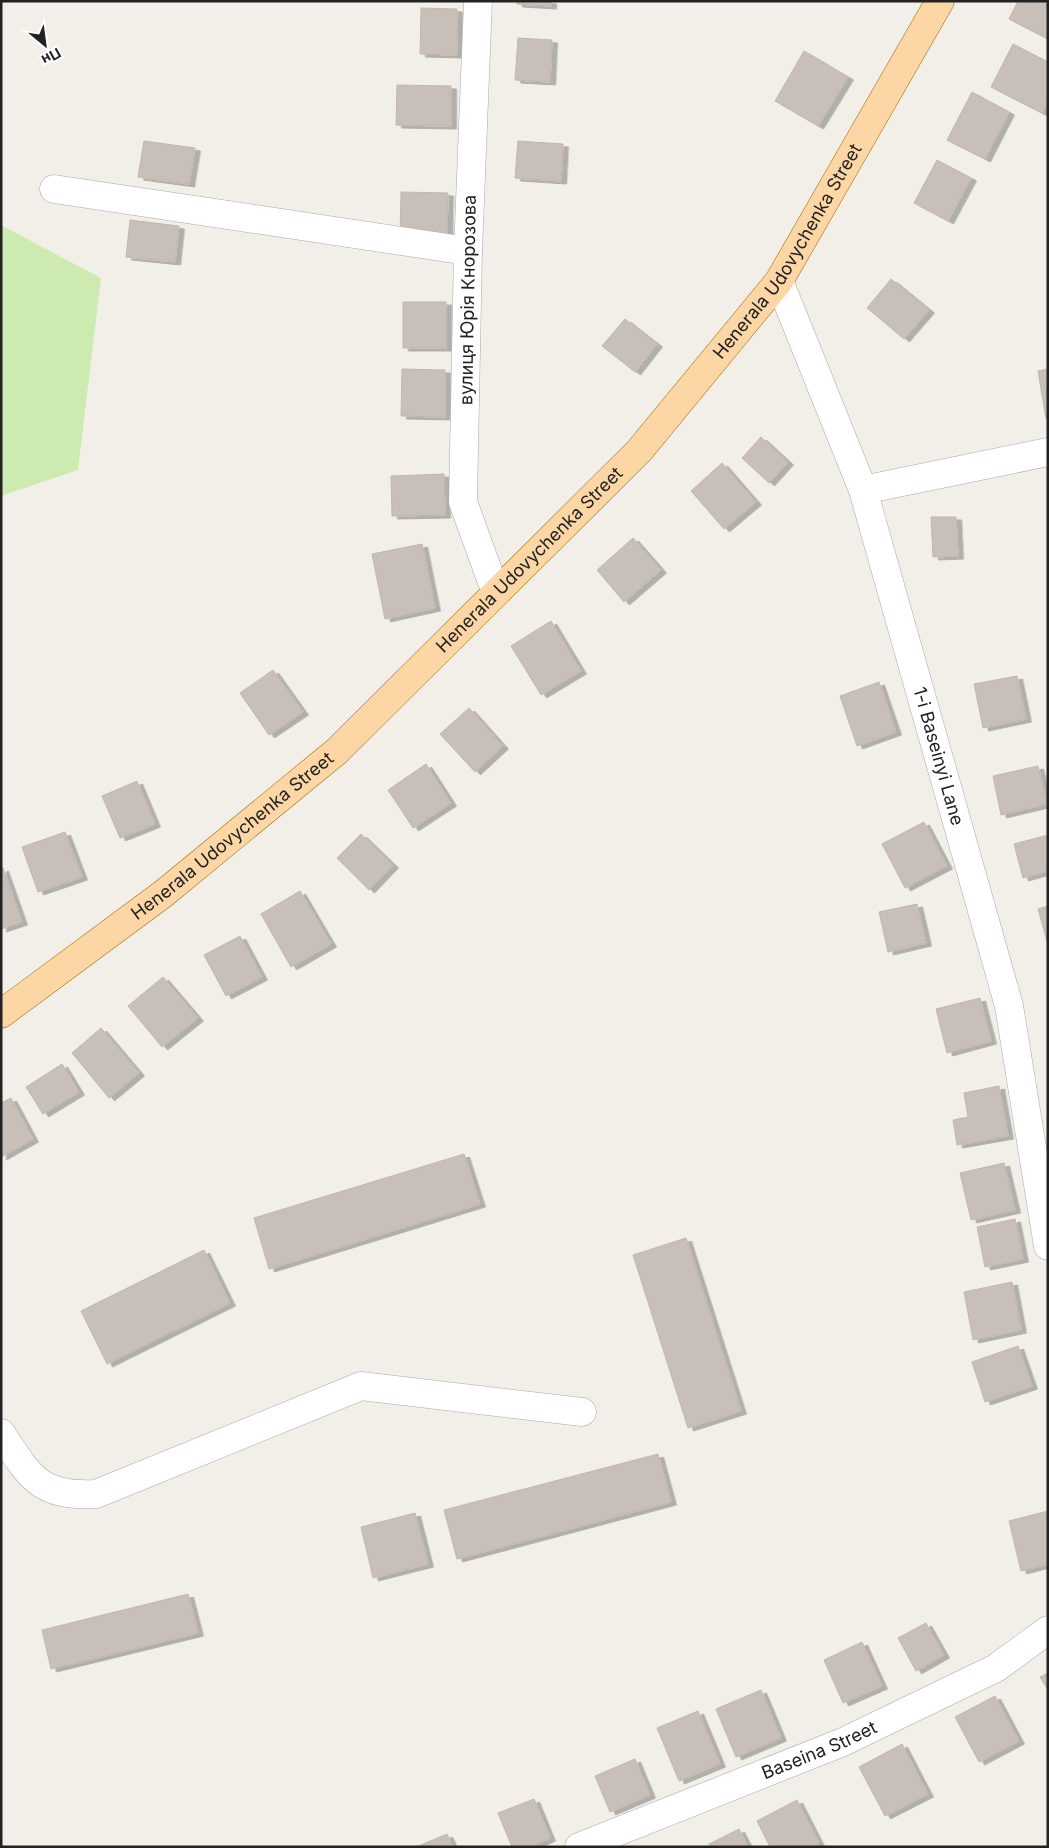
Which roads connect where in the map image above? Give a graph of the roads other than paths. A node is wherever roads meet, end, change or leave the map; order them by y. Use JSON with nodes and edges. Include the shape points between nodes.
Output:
{"nodes":[{"id":1,"x":478,"y":1,"type":"edge"},
{"id":2,"x":940,"y":1,"type":"edge"},
{"id":3,"x":54,"y":189,"type":"dead end"},
{"id":4,"x":468,"y":251,"type":"junction"},
{"id":5,"x":779,"y":281,"type":"junction"},
{"id":6,"x":1048,"y":452,"type":"edge"},
{"id":7,"x":863,"y":490,"type":"junction"},
{"id":8,"x":496,"y":593,"type":"junction"},
{"id":9,"x":1,"y":1014,"type":"edge"},
{"id":10,"x":1048,"y":1246,"type":"edge"},
{"id":11,"x":582,"y":1412,"type":"dead end"},
{"id":12,"x":1,"y":1433,"type":"edge"},
{"id":13,"x":1048,"y":1630,"type":"edge"},
{"id":14,"x":579,"y":1847,"type":"edge"}],
"edges":[{"from":1,"to":4,"type":"street","name":"вулиця Юрія Кнорозова"},
{"from":2,"to":5,"type":"main road","name":"Henerala Udovychenka Street"},
{"from":3,"to":4,"type":"street"},
{"from":4,"to":8,"type":"street","name":"вулиця Юрія Кнорозова","via":[[464,502]]},
{"from":5,"to":7,"type":"street","name":"1-i Baseinyi Lane"},
{"from":5,"to":8,"type":"main road","name":"Henerala Udovychenka Street","via":[[639,451]]},
{"from":6,"to":7,"type":"street"},
{"from":7,"to":10,"type":"street","name":"1-i Baseinyi Lane","via":[[1009,1006]]},
{"from":8,"to":9,"type":"main road","name":"Henerala Udovychenka Street","via":[[337,751],[163,894]]},
{"from":11,"to":12,"type":"street","via":[[362,1386],[96,1494],[72,1495],[48,1489],[28,1475]]},
{"from":13,"to":14,"type":"street","name":"Baseina Street","via":[[996,1668],[843,1742]]}]}
